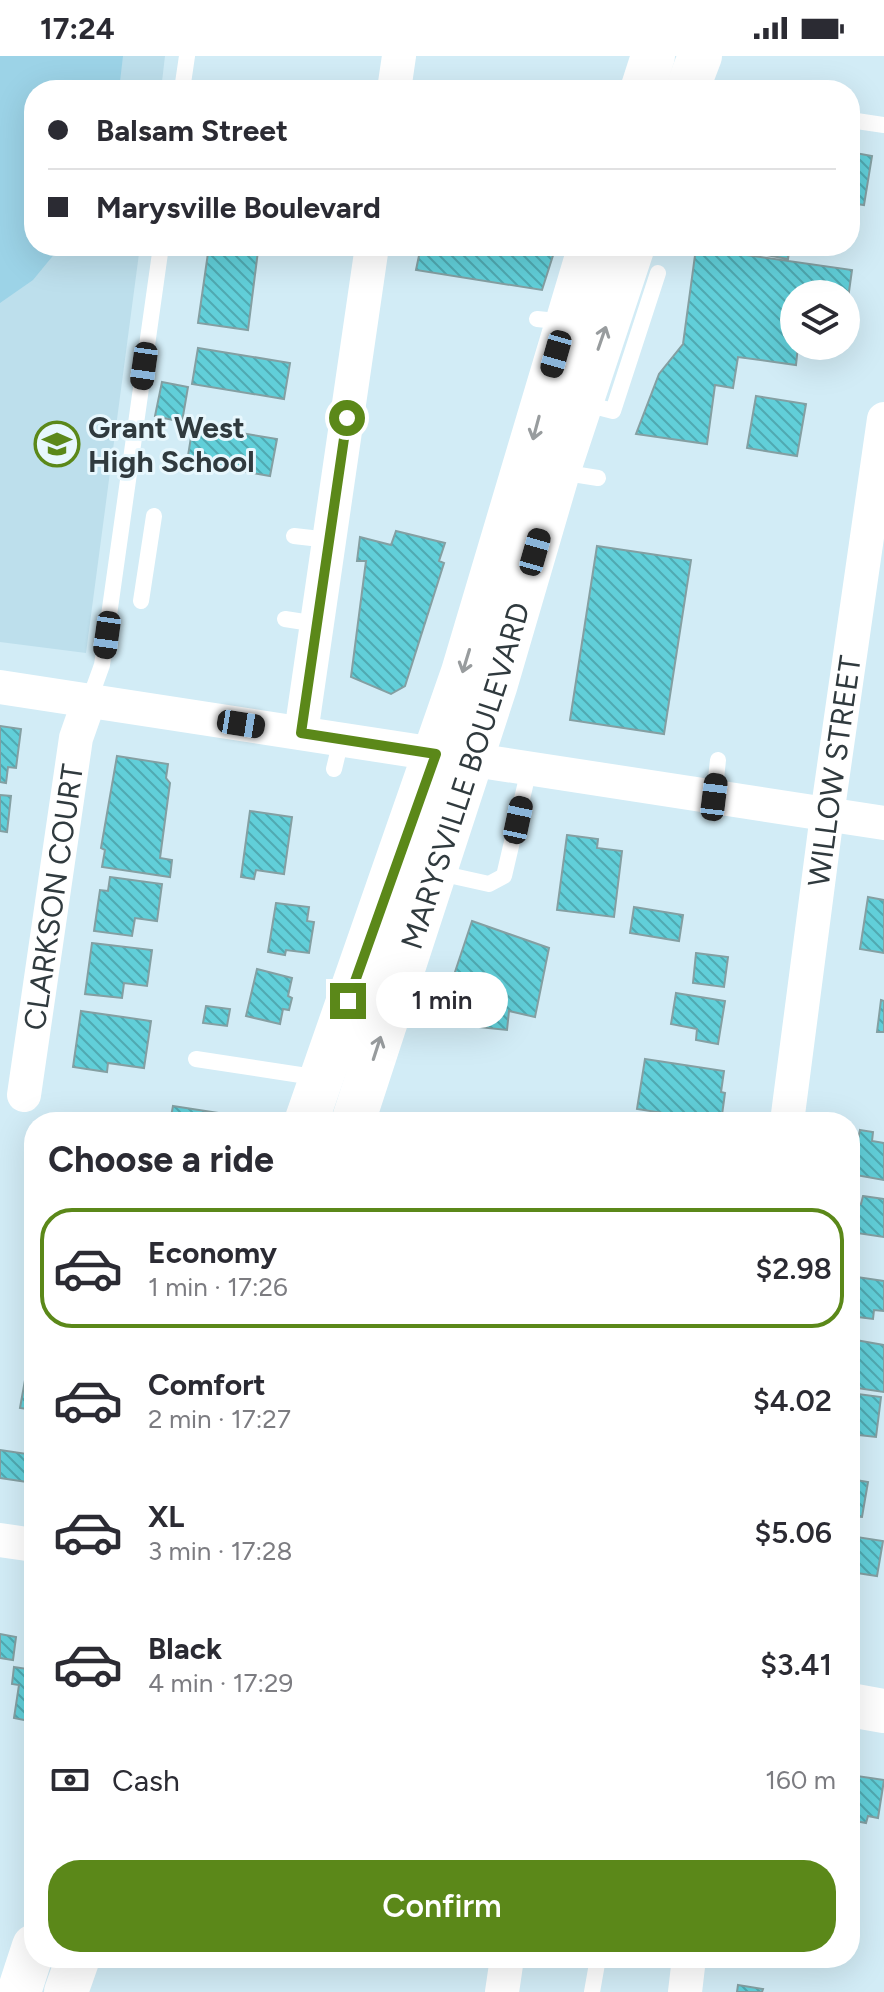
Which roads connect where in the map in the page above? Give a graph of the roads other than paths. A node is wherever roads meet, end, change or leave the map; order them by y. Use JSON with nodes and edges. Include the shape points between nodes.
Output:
{"nodes":[{"id":1,"x":187,"y":56,"type":"edge"},
{"id":2,"x":399,"y":56,"type":"edge"},
{"id":3,"x":653,"y":56,"type":"edge"},
{"id":4,"x":700,"y":56,"type":"edge"},
{"id":5,"x":183,"y":80,"type":"edge"},
{"id":6,"x":395,"y":80,"type":"edge"},
{"id":7,"x":645,"y":80,"type":"edge"},
{"id":8,"x":691,"y":80,"type":"edge"},
{"id":9,"x":860,"y":121,"type":"edge"},
{"id":10,"x":884,"y":125,"type":"edge"},
{"id":11,"x":160,"y":256,"type":"edge"},
{"id":12,"x":373,"y":256,"type":"edge"},
{"id":13,"x":585,"y":256,"type":"edge"},
{"id":14,"x":645,"y":260,"type":"edge"},
{"id":15,"x":884,"y":419,"type":"edge"},
{"id":16,"x":154,"y":516,"type":"dead end"},
{"id":17,"x":294,"y":536,"type":"dead end"},
{"id":18,"x":329,"y":540,"type":"junction"},
{"id":19,"x":141,"y":601,"type":"dead end"},
{"id":20,"x":0,"y":687,"type":"edge"},
{"id":21,"x":89,"y":701,"type":"junction"},
{"id":22,"x":301,"y":733,"type":"junction"},
{"id":23,"x":454,"y":757,"type":"junction"},
{"id":24,"x":718,"y":760,"type":"dead end"},
{"id":25,"x":529,"y":769,"type":"junction"},
{"id":26,"x":714,"y":797,"type":"junction"},
{"id":27,"x":827,"y":815,"type":"junction"},
{"id":28,"x":884,"y":823,"type":"edge"},
{"id":29,"x":435,"y":872,"type":"junction"},
{"id":30,"x":196,"y":1059,"type":"dead end"},
{"id":31,"x":321,"y":1078,"type":"junction"},
{"id":32,"x":24,"y":1095,"type":"dead end"},
{"id":33,"x":309,"y":1112,"type":"edge"},
{"id":34,"x":356,"y":1112,"type":"edge"},
{"id":35,"x":788,"y":1112,"type":"edge"},
{"id":36,"x":0,"y":1540,"type":"edge"},
{"id":37,"x":24,"y":1544,"type":"edge"},
{"id":38,"x":860,"y":1707,"type":"edge"},
{"id":39,"x":884,"y":1711,"type":"edge"},
{"id":40,"x":27,"y":1968,"type":"edge"},
{"id":41,"x":53,"y":1968,"type":"edge"},
{"id":42,"x":74,"y":1968,"type":"edge"},
{"id":43,"x":506,"y":1968,"type":"edge"},
{"id":44,"x":596,"y":1968,"type":"edge"},
{"id":45,"x":688,"y":1968,"type":"edge"},
{"id":46,"x":19,"y":1992,"type":"edge"},
{"id":47,"x":41,"y":1992,"type":"edge"},
{"id":48,"x":66,"y":1992,"type":"edge"},
{"id":49,"x":502,"y":1992,"type":"edge"},
{"id":50,"x":592,"y":1992,"type":"edge"},
{"id":51,"x":685,"y":1992,"type":"edge"}],
"edges":[{"from":1,"to":5,"type":"lane"},
{"from":2,"to":6,"type":"street"},
{"from":3,"to":7,"type":"main road"},
{"from":4,"to":8,"type":"main road"},
{"from":9,"to":10,"type":"lane"},
{"from":11,"to":21,"type":"lane","via":[[102,665]]},
{"from":12,"to":18,"type":"street","via":[[376,297]]},
{"from":13,"to":23,"type":"main road","name":"MARYSVILLE BOULEVARD","one_way":true,"via":[[552,320],[516,501]]},
{"from":14,"to":23,"type":"main road","name":"MARYSVILLE BOULEVARD","via":[[580,403],[578,475]]},
{"from":15,"to":27,"type":"street","name":"WILLOW STREET"},
{"from":16,"to":19,"type":"lane"},
{"from":17,"to":18,"type":"lane"},
{"from":18,"to":22,"type":"street","via":[[301,621]]},
{"from":20,"to":21,"type":"street"},
{"from":21,"to":22,"type":"street"},
{"from":21,"to":32,"type":"street","name":"CLARKSON COURT","via":[[76,738]]},
{"from":22,"to":23,"type":"street","via":[[338,754]]},
{"from":23,"to":25,"type":"street"},
{"from":23,"to":29,"type":"main road","name":"MARYSVILLE BOULEVARD"},
{"from":23,"to":31,"type":"main road","name":"MARYSVILLE BOULEVARD"},
{"from":24,"to":26,"type":"lane"},
{"from":25,"to":26,"type":"street"},
{"from":25,"to":29,"type":"lane","via":[[504,876],[489,884]]},
{"from":26,"to":27,"type":"street"},
{"from":27,"to":28,"type":"street"},
{"from":27,"to":35,"type":"street","name":"WILLOW STREET"},
{"from":34,"to":29,"type":"main road","name":"MARYSVILLE BOULEVARD","one_way":true},
{"from":30,"to":31,"type":"lane"},
{"from":31,"to":33,"type":"main road","name":"MARYSVILLE BOULEVARD"},
{"from":36,"to":37,"type":"street"},
{"from":38,"to":39,"type":"main road"},
{"from":40,"to":46,"type":"main road"},
{"from":41,"to":47,"type":"main road"},
{"from":42,"to":48,"type":"main road"},
{"from":43,"to":49,"type":"street"},
{"from":44,"to":50,"type":"lane"},
{"from":45,"to":51,"type":"street"}]}
